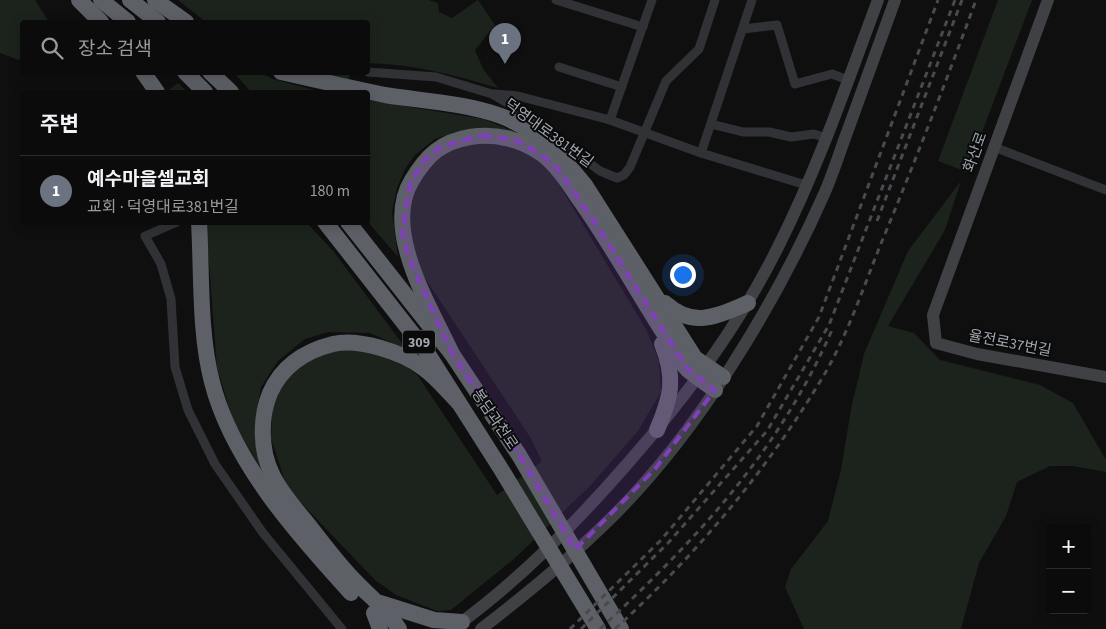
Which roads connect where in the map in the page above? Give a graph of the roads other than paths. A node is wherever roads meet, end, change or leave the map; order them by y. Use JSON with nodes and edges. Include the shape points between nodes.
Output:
{"nodes":[{"id":1,"x":79,"y":0,"type":"edge"},
{"id":2,"x":101,"y":0,"type":"edge"},
{"id":3,"x":130,"y":0,"type":"edge"},
{"id":4,"x":156,"y":0,"type":"edge"},
{"id":5,"x":556,"y":0,"type":"edge"},
{"id":6,"x":652,"y":0,"type":"edge"},
{"id":7,"x":715,"y":0,"type":"edge"},
{"id":8,"x":752,"y":0,"type":"edge"},
{"id":9,"x":878,"y":0,"type":"edge"},
{"id":10,"x":895,"y":0,"type":"edge"},
{"id":11,"x":1048,"y":0,"type":"edge"},
{"id":12,"x":99,"y":20,"type":"edge"},
{"id":13,"x":126,"y":20,"type":"edge"},
{"id":14,"x":155,"y":20,"type":"edge"},
{"id":15,"x":183,"y":20,"type":"edge"},
{"id":16,"x":643,"y":27,"type":"junction"},
{"id":17,"x":743,"y":29,"type":"junction"},
{"id":18,"x":559,"y":67,"type":"dead end"},
{"id":19,"x":145,"y":75,"type":"edge"},
{"id":20,"x":188,"y":75,"type":"edge"},
{"id":21,"x":213,"y":75,"type":"edge"},
{"id":22,"x":295,"y":75,"type":"edge"},
{"id":23,"x":365,"y":75,"type":"edge"},
{"id":24,"x":848,"y":80,"type":"junction"},
{"id":25,"x":622,"y":86,"type":"junction"},
{"id":26,"x":156,"y":90,"type":"edge"},
{"id":27,"x":203,"y":90,"type":"edge"},
{"id":28,"x":229,"y":90,"type":"edge"},
{"id":29,"x":365,"y":90,"type":"edge"},
{"id":30,"x":370,"y":91,"type":"edge"},
{"id":31,"x":492,"y":94,"type":"junction"},
{"id":32,"x":610,"y":120,"type":"junction"},
{"id":33,"x":710,"y":124,"type":"junction"},
{"id":34,"x":643,"y":132,"type":"junction"},
{"id":35,"x":827,"y":138,"type":"junction"},
{"id":36,"x":994,"y":147,"type":"junction"},
{"id":37,"x":701,"y":153,"type":"junction"},
{"id":38,"x":806,"y":185,"type":"junction"},
{"id":39,"x":1106,"y":190,"type":"edge"},
{"id":40,"x":170,"y":225,"type":"edge"},
{"id":41,"x":199,"y":225,"type":"edge"},
{"id":42,"x":326,"y":225,"type":"edge"},
{"id":43,"x":350,"y":225,"type":"edge"},
{"id":44,"x":657,"y":296,"type":"junction"},
{"id":45,"x":748,"y":303,"type":"junction"},
{"id":46,"x":933,"y":315,"type":"joint"},
{"id":47,"x":656,"y":321,"type":"junction"},
{"id":48,"x":452,"y":354,"type":"junction"},
{"id":49,"x":702,"y":372,"type":"junction"},
{"id":50,"x":1106,"y":377,"type":"edge"},
{"id":51,"x":719,"y":383,"type":"junction"},
{"id":52,"x":458,"y":402,"type":"junction"},
{"id":53,"x":657,"y":430,"type":"junction"},
{"id":54,"x":375,"y":607,"type":"junction"},
{"id":55,"x":457,"y":625,"type":"edge"},
{"id":56,"x":342,"y":629,"type":"edge"},
{"id":57,"x":380,"y":629,"type":"edge"},
{"id":58,"x":394,"y":629,"type":"edge"},
{"id":59,"x":399,"y":629,"type":"edge"},
{"id":60,"x":481,"y":629,"type":"edge"},
{"id":61,"x":598,"y":629,"type":"edge"},
{"id":62,"x":622,"y":629,"type":"edge"}],
"edges":[{"from":1,"to":12,"type":"highway"},
{"from":2,"to":13,"type":"highway"},
{"from":3,"to":14,"type":"highway"},
{"from":4,"to":15,"type":"highway"},
{"from":5,"to":16,"type":"street"},
{"from":6,"to":16,"type":"street"},
{"from":7,"to":34,"type":"street","name":"덕영대로381번길","via":[[699,49],[666,81]]},
{"from":8,"to":17,"type":"street"},
{"from":9,"to":24,"type":"street"},
{"from":10,"to":51,"type":"street","via":[[826,190],[797,250]]},
{"from":11,"to":36,"type":"street","name":"화산로"},
{"from":16,"to":25,"type":"street"},
{"from":17,"to":24,"type":"street","via":[[777,25],[795,84],[832,74]]},
{"from":17,"to":33,"type":"street"},
{"from":18,"to":25,"type":"street"},
{"from":19,"to":26,"type":"highway"},
{"from":20,"to":27,"type":"highway"},
{"from":21,"to":28,"type":"highway"},
{"from":22,"to":29,"type":"highway"},
{"from":23,"to":31,"type":"street","name":"덕영대로381번길","via":[[436,77]]},
{"from":24,"to":35,"type":"street"},
{"from":25,"to":32,"type":"street"},
{"from":30,"to":44,"type":"highway","via":[[502,116],[537,136],[586,185]]},
{"from":31,"to":32,"type":"street","via":[[518,96]]},
{"from":31,"to":34,"type":"street","name":"덕영대로381번길","via":[[609,176],[617,178],[624,175]]},
{"from":32,"to":34,"type":"street"},
{"from":33,"to":35,"type":"street","via":[[743,132],[769,132],[791,137],[814,134]]},
{"from":33,"to":37,"type":"street"},
{"from":34,"to":37,"type":"street"},
{"from":35,"to":38,"type":"street"},
{"from":36,"to":39,"type":"street"},
{"from":36,"to":46,"type":"street","name":"화산로"},
{"from":37,"to":38,"type":"street"},
{"from":38,"to":45,"type":"street","via":[[778,248]]},
{"from":40,"to":56,"type":"street","via":[[145,236],[160,264],[171,298],[175,367],[188,410],[216,464],[263,533]]},
{"from":41,"to":54,"type":"highway","via":[[206,346],[212,382],[225,418],[242,452],[273,500],[315,553],[356,598]]},
{"from":42,"to":52,"type":"highway","name":"봉담과천로","number":"309","via":[[426,351]]},
{"from":43,"to":48,"type":"highway","name":"봉담과천로","number":"309"},
{"from":44,"to":45,"type":"highway","via":[[676,313],[691,318],[708,318]]},
{"from":44,"to":49,"type":"highway"},
{"from":45,"to":49,"type":"street"},
{"from":46,"to":50,"type":"street","name":"율전로37번길","via":[[936,343],[977,354]]},
{"from":47,"to":48,"type":"highway","via":[[560,171],[541,154],[516,140],[482,135],[458,139],[440,147],[424,160],[410,183],[403,206],[402,232],[409,259]]},
{"from":47,"to":49,"type":"highway","via":[[688,369]]},
{"from":47,"to":53,"type":"highway","via":[[669,361],[672,386]]},
{"from":48,"to":62,"type":"highway","name":"봉담과천로","number":"309","via":[[519,455]]},
{"from":49,"to":51,"type":"highway"},
{"from":49,"to":53,"type":"street"},
{"from":51,"to":60,"type":"street","via":[[655,469],[608,522]]},
{"from":52,"to":54,"type":"highway","via":[[422,367],[368,345],[341,342],[314,348],[291,364],[276,380],[267,401],[262,424],[271,473],[287,498]]},
{"from":52,"to":61,"type":"highway","name":"봉담과천로","number":"309"},
{"from":53,"to":55,"type":"street","via":[[592,505],[525,571]]},
{"from":54,"to":55,"type":"highway"},
{"from":54,"to":57,"type":"highway"},
{"from":54,"to":58,"type":"highway"},
{"from":54,"to":59,"type":"highway","via":[[392,618]]}]}
